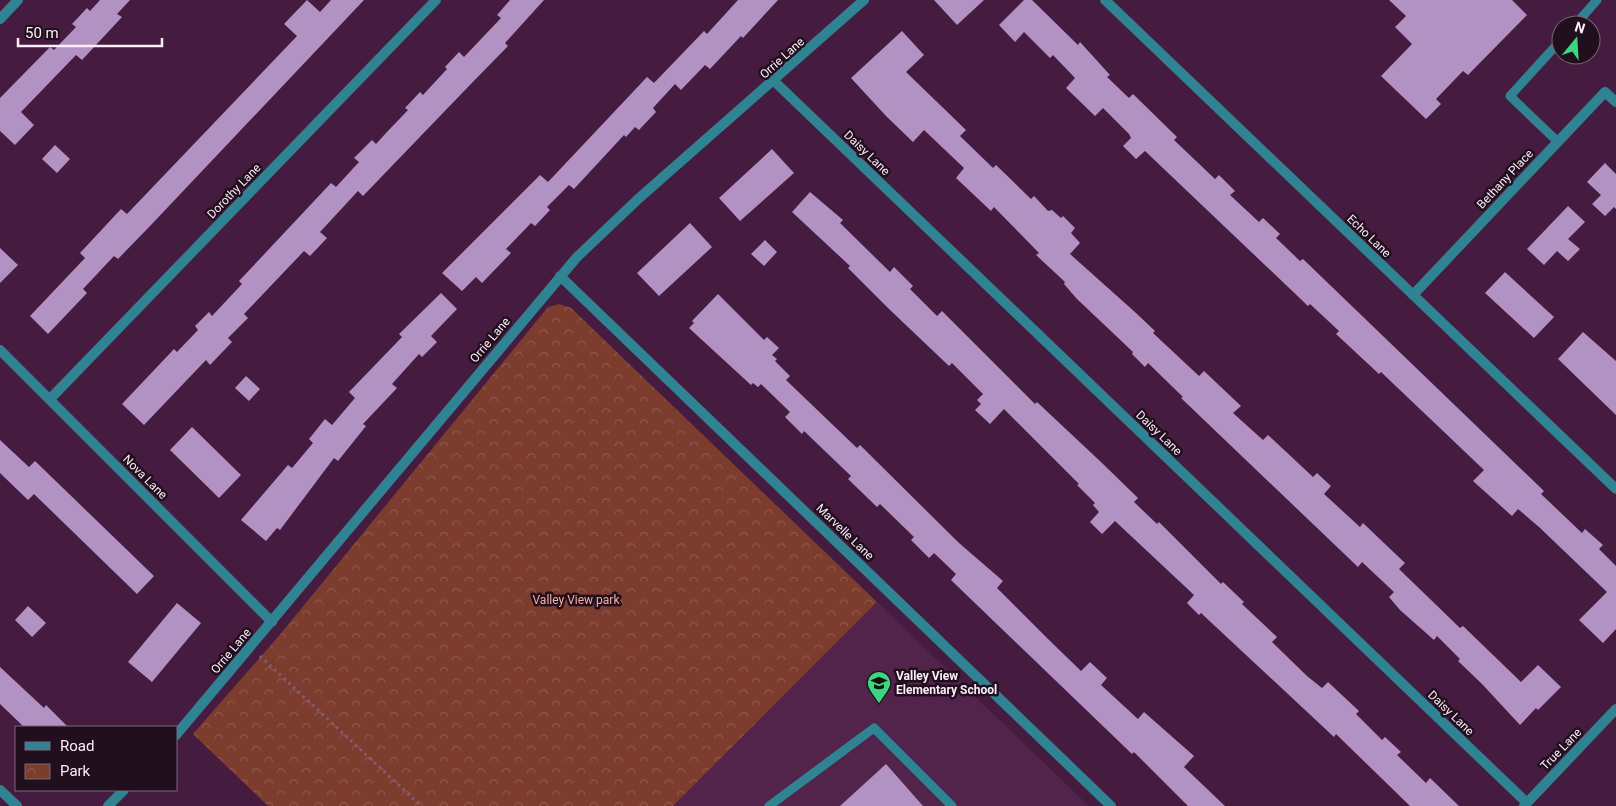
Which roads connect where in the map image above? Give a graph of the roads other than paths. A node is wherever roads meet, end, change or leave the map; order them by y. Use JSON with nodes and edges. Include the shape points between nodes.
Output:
{"nodes":[{"id":1,"x":18,"y":0,"type":"edge"},
{"id":2,"x":436,"y":0,"type":"edge"},
{"id":3,"x":864,"y":0,"type":"edge"},
{"id":4,"x":1105,"y":0,"type":"edge"},
{"id":5,"x":1598,"y":0,"type":"edge"},
{"id":6,"x":1584,"y":15,"type":"edge"},
{"id":7,"x":0,"y":19,"type":"edge"},
{"id":8,"x":1551,"y":51,"type":"edge"},
{"id":9,"x":774,"y":81,"type":"junction"},
{"id":10,"x":1616,"y":102,"type":"edge"},
{"id":11,"x":1558,"y":142,"type":"junction"},
{"id":12,"x":560,"y":276,"type":"junction"},
{"id":13,"x":1413,"y":295,"type":"junction"},
{"id":14,"x":0,"y":350,"type":"edge"},
{"id":15,"x":50,"y":400,"type":"junction"},
{"id":16,"x":1616,"y":489,"type":"edge"},
{"id":17,"x":272,"y":622,"type":"junction"},
{"id":18,"x":1616,"y":709,"type":"edge"},
{"id":19,"x":178,"y":733,"type":"edge"},
{"id":20,"x":0,"y":790,"type":"edge"},
{"id":21,"x":123,"y":791,"type":"edge"},
{"id":22,"x":1525,"y":804,"type":"edge"},
{"id":23,"x":16,"y":806,"type":"edge"},
{"id":24,"x":108,"y":806,"type":"edge"},
{"id":25,"x":769,"y":806,"type":"edge"},
{"id":26,"x":952,"y":806,"type":"edge"},
{"id":27,"x":1111,"y":806,"type":"edge"}],
"edges":[{"from":1,"to":7,"type":"street"},
{"from":2,"to":15,"type":"street","name":"Dorothy Lane"},
{"from":3,"to":9,"type":"street","name":"Orrie Lane"},
{"from":4,"to":13,"type":"street","name":"Echo Lane"},
{"from":5,"to":6,"type":"lane"},
{"from":8,"to":11,"type":"lane","via":[[1510,96]]},
{"from":9,"to":12,"type":"street","name":"Orrie Lane","via":[[637,200]]},
{"from":9,"to":22,"type":"street","name":"Daisy Lane"},
{"from":10,"to":11,"type":"street","name":"Bethany Place","via":[[1605,92]]},
{"from":11,"to":13,"type":"street","name":"Bethany Place"},
{"from":12,"to":17,"type":"street","name":"Orrie Lane"},
{"from":12,"to":27,"type":"street","name":"Marvelle Lane"},
{"from":13,"to":16,"type":"street","name":"Echo Lane"},
{"from":14,"to":15,"type":"street","name":"Nova Lane"},
{"from":15,"to":17,"type":"street","name":"Nova Lane"},
{"from":17,"to":19,"type":"street","name":"Orrie Lane"},
{"from":18,"to":22,"type":"street","name":"True Lane"},
{"from":20,"to":23,"type":"street"},
{"from":21,"to":24,"type":"street"},
{"from":25,"to":26,"type":"lane","via":[[874,728]]}]}
